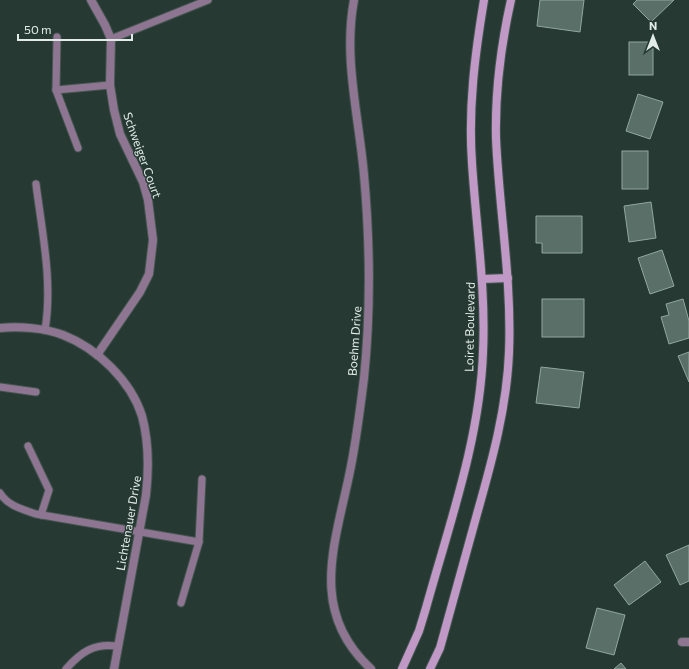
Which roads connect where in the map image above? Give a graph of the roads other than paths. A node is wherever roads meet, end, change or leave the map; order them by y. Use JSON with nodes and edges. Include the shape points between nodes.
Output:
{"nodes":[{"id":1,"x":92,"y":0,"type":"edge"},
{"id":2,"x":208,"y":0,"type":"edge"},
{"id":3,"x":354,"y":0,"type":"edge"},
{"id":4,"x":484,"y":0,"type":"edge"},
{"id":5,"x":511,"y":0,"type":"edge"},
{"id":6,"x":57,"y":37,"type":"dead end"},
{"id":7,"x":110,"y":39,"type":"junction"},
{"id":8,"x":110,"y":85,"type":"junction"},
{"id":9,"x":56,"y":90,"type":"junction"},
{"id":10,"x":78,"y":148,"type":"dead end"},
{"id":11,"x":36,"y":184,"type":"dead end"},
{"id":12,"x":508,"y":278,"type":"junction"},
{"id":13,"x":482,"y":279,"type":"junction"},
{"id":14,"x":0,"y":328,"type":"edge"},
{"id":15,"x":44,"y":330,"type":"junction"},
{"id":16,"x":97,"y":354,"type":"junction"},
{"id":17,"x":0,"y":387,"type":"edge"},
{"id":18,"x":36,"y":392,"type":"dead end"},
{"id":19,"x":28,"y":446,"type":"dead end"},
{"id":20,"x":202,"y":479,"type":"dead end"},
{"id":21,"x":0,"y":493,"type":"edge"},
{"id":22,"x":40,"y":515,"type":"junction"},
{"id":23,"x":139,"y":532,"type":"junction"},
{"id":24,"x":198,"y":542,"type":"junction"},
{"id":25,"x":182,"y":603,"type":"dead end"},
{"id":26,"x":117,"y":646,"type":"junction"},
{"id":27,"x":66,"y":669,"type":"edge"},
{"id":28,"x":114,"y":669,"type":"edge"},
{"id":29,"x":371,"y":669,"type":"edge"},
{"id":30,"x":402,"y":669,"type":"edge"},
{"id":31,"x":430,"y":669,"type":"edge"}],
"edges":[{"from":1,"to":7,"type":"street","name":"Schweiger Court"},
{"from":2,"to":7,"type":"lane"},
{"from":3,"to":29,"type":"street","name":"Boehm Drive","via":[[350,42],[367,215],[369,306],[367,349],[356,434],[333,546],[330,574],[336,618],[348,644]]},
{"from":4,"to":13,"type":"street","name":"Loiret Boulevard","via":[[475,58],[471,136]]},
{"from":5,"to":12,"type":"street","via":[[500,62],[496,136]]},
{"from":6,"to":9,"type":"lane"},
{"from":7,"to":8,"type":"street","name":"Schweiger Court"},
{"from":8,"to":9,"type":"lane"},
{"from":8,"to":16,"type":"street","name":"Schweiger Court","via":[[120,134],[143,182],[148,200],[153,240],[149,274],[140,292]]},
{"from":9,"to":10,"type":"lane"},
{"from":11,"to":15,"type":"lane","via":[[48,287],[48,312]]},
{"from":12,"to":13,"type":"street"},
{"from":12,"to":31,"type":"street","via":[[509,354],[492,461],[440,648]]},
{"from":13,"to":30,"type":"street","name":"Loiret Boulevard","via":[[483,353],[473,432],[426,608]]},
{"from":14,"to":15,"type":"street","name":"Lichtenauer Drive"},
{"from":15,"to":16,"type":"street","name":"Lichtenauer Drive","via":[[63,335]]},
{"from":16,"to":23,"type":"street","name":"Lichtenauer Drive","via":[[121,378],[141,415],[147,442],[149,471]]},
{"from":17,"to":18,"type":"lane"},
{"from":19,"to":22,"type":"lane","via":[[49,490]]},
{"from":20,"to":24,"type":"lane"},
{"from":21,"to":22,"type":"lane","via":[[16,507]]},
{"from":22,"to":23,"type":"lane"},
{"from":23,"to":24,"type":"lane"},
{"from":23,"to":26,"type":"street","name":"Lichtenauer Drive"},
{"from":24,"to":25,"type":"lane"},
{"from":26,"to":27,"type":"lane","via":[[103,644],[90,649]]},
{"from":26,"to":28,"type":"street","name":"Lichtenauer Drive"}]}
